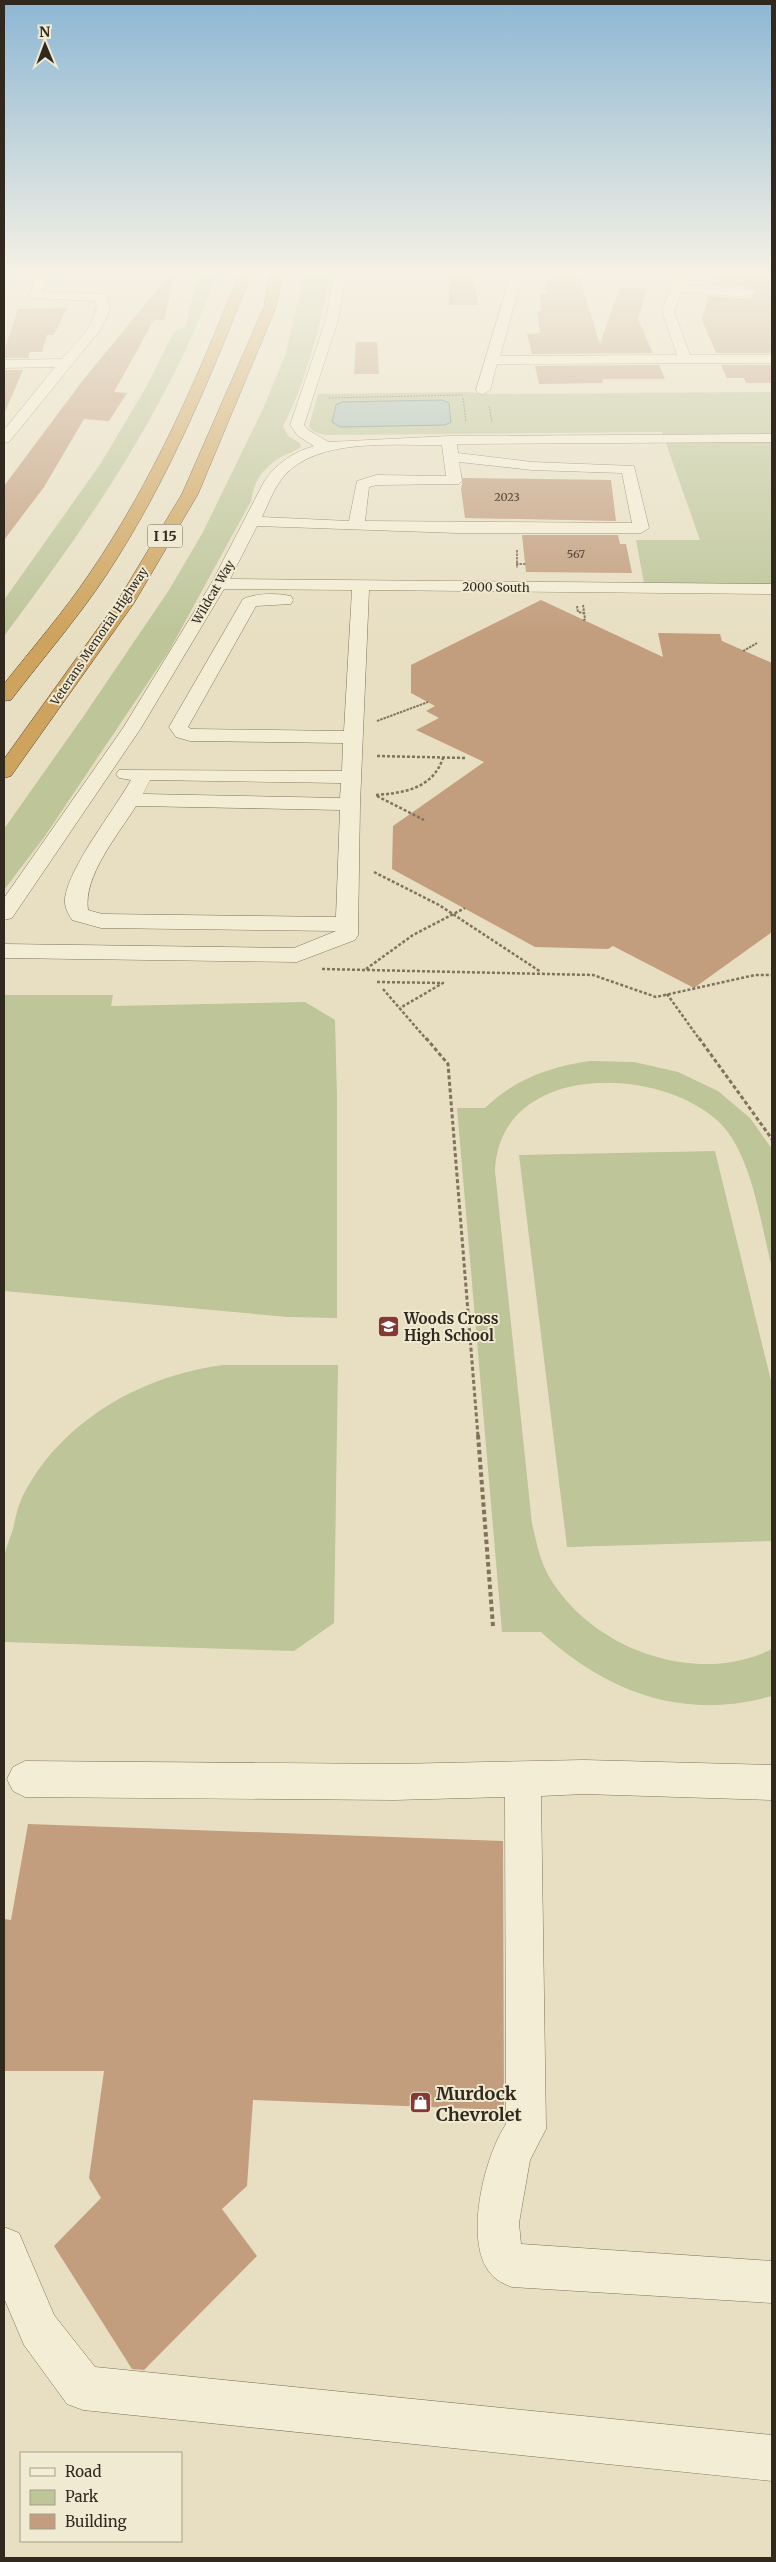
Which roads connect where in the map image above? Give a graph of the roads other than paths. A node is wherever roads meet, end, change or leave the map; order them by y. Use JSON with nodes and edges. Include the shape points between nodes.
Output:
{"nodes":[{"id":1,"x":41,"y":394,"type":"edge"},
{"id":2,"x":195,"y":394,"type":"edge"},
{"id":3,"x":233,"y":394,"type":"edge"},
{"id":4,"x":308,"y":394,"type":"edge"},
{"id":5,"x":772,"y":438,"type":"edge"},
{"id":6,"x":4,"y":439,"type":"edge"},
{"id":7,"x":449,"y":440,"type":"junction"},
{"id":8,"x":325,"y":446,"type":"junction"},
{"id":9,"x":451,"y":457,"type":"junction"},
{"id":10,"x":252,"y":521,"type":"junction"},
{"id":11,"x":356,"y":526,"type":"junction"},
{"id":12,"x":219,"y":584,"type":"junction"},
{"id":13,"x":772,"y":590,"type":"edge"},
{"id":14,"x":360,"y":593,"type":"junction"},
{"id":15,"x":4,"y":696,"type":"edge"},
{"id":16,"x":155,"y":727,"type":"junction"},
{"id":17,"x":355,"y":737,"type":"junction"},
{"id":18,"x":4,"y":772,"type":"edge"},
{"id":19,"x":102,"y":773,"type":"junction"},
{"id":20,"x":142,"y":775,"type":"junction"},
{"id":21,"x":352,"y":777,"type":"junction"},
{"id":22,"x":130,"y":800,"type":"junction"},
{"id":23,"x":350,"y":804,"type":"junction"},
{"id":24,"x":4,"y":913,"type":"edge"},
{"id":25,"x":347,"y":924,"type":"junction"},
{"id":26,"x":4,"y":951,"type":"edge"},
{"id":27,"x":523,"y":1778,"type":"junction"},
{"id":28,"x":25,"y":1779,"type":"dead end"},
{"id":29,"x":772,"y":1783,"type":"edge"},
{"id":30,"x":4,"y":2248,"type":"edge"},
{"id":31,"x":772,"y":2282,"type":"edge"},
{"id":32,"x":772,"y":2458,"type":"edge"}],
"edges":[{"from":1,"to":6,"type":"street"},
{"from":2,"to":15,"type":"highway","number":"I 15","via":[[162,466],[98,574]]},
{"from":3,"to":18,"type":"highway","name":"Veterans Memorial Highway","number":"I 15","via":[[190,494],[125,603]]},
{"from":4,"to":8,"type":"street","via":[[297,425],[303,434]]},
{"from":5,"to":7,"type":"street"},
{"from":7,"to":8,"type":"street"},
{"from":7,"to":9,"type":"street"},
{"from":8,"to":10,"type":"street","name":"Wildcat Way","via":[[284,467],[273,480]]},
{"from":9,"to":11,"type":"street","via":[[454,481],[376,480],[362,484]]},
{"from":9,"to":11,"type":"street","via":[[532,466],[630,469],[641,528]]},
{"from":10,"to":11,"type":"street"},
{"from":10,"to":12,"type":"street","name":"Wildcat Way"},
{"from":12,"to":14,"type":"street","name":"2000 South"},
{"from":12,"to":16,"type":"street","name":"Wildcat Way"},
{"from":13,"to":14,"type":"street","name":"2000 South"},
{"from":14,"to":16,"type":"street","via":[[251,602]]},
{"from":14,"to":17,"type":"street"},
{"from":16,"to":17,"type":"street","via":[[190,735]]},
{"from":16,"to":19,"type":"street","name":"Wildcat Way"},
{"from":17,"to":21,"type":"street"},
{"from":19,"to":20,"type":"street"},
{"from":19,"to":24,"type":"street","name":"Wildcat Way"},
{"from":20,"to":21,"type":"street"},
{"from":20,"to":22,"type":"street"},
{"from":21,"to":23,"type":"street"},
{"from":22,"to":23,"type":"street"},
{"from":22,"to":25,"type":"street","via":[[84,874],[76,899],[80,915],[101,921]]},
{"from":23,"to":25,"type":"street"},
{"from":25,"to":26,"type":"street","via":[[347,935],[297,955]]},
{"from":27,"to":28,"type":"street","via":[[394,1782]]},
{"from":27,"to":29,"type":"street","via":[[584,1776]]},
{"from":27,"to":31,"type":"street","via":[[526,2129],[511,2153],[498,2223],[501,2252],[512,2266]]},
{"from":30,"to":32,"type":"street","via":[[39,2330],[83,2388]]}]}
